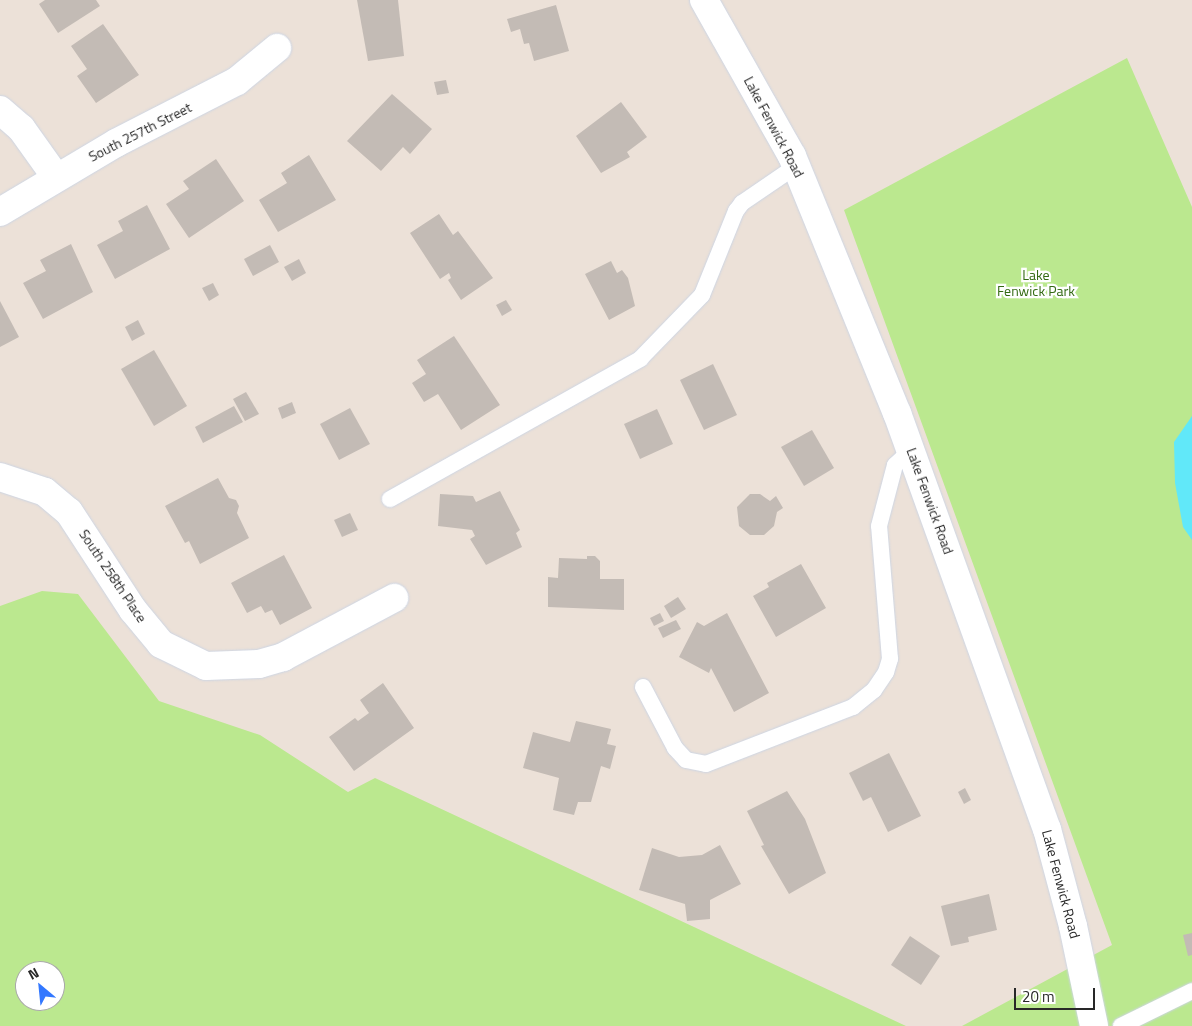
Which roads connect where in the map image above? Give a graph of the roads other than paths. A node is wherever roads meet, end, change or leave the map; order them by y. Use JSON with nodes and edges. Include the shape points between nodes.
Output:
{"nodes":[{"id":1,"x":704,"y":0,"type":"edge"},
{"id":2,"x":277,"y":48,"type":"dead end"},
{"id":3,"x":0,"y":110,"type":"edge"},
{"id":4,"x":796,"y":166,"type":"junction"},
{"id":5,"x":56,"y":177,"type":"junction"},
{"id":6,"x":0,"y":212,"type":"edge"},
{"id":7,"x":911,"y":450,"type":"junction"},
{"id":8,"x":0,"y":477,"type":"edge"},
{"id":9,"x":390,"y":499,"type":"dead end"},
{"id":10,"x":394,"y":598,"type":"dead end"},
{"id":11,"x":643,"y":687,"type":"dead end"},
{"id":12,"x":1192,"y":991,"type":"edge"},
{"id":13,"x":1094,"y":1026,"type":"edge"},
{"id":14,"x":1121,"y":1026,"type":"edge"}],
"edges":[{"from":1,"to":4,"type":"street","name":"Lake Fenwick Road"},
{"from":2,"to":5,"type":"street","name":"South 257th Street","via":[[237,81]]},
{"from":3,"to":5,"type":"street","via":[[21,128]]},
{"from":4,"to":7,"type":"street","name":"Lake Fenwick Road"},
{"from":4,"to":9,"type":"lane","via":[[742,203],[702,295],[640,359]]},
{"from":5,"to":6,"type":"street","name":"South 257th Street"},
{"from":7,"to":11,"type":"lane","via":[[895,465],[879,526],[890,659],[874,690],[853,707],[706,764],[686,760],[675,748]]},
{"from":7,"to":13,"type":"street","name":"Lake Fenwick Road","via":[[1047,829],[1073,926]]},
{"from":8,"to":10,"type":"street","name":"South 258th Place","via":[[45,492],[69,512],[133,610],[161,644],[206,666],[259,664],[282,657]]},
{"from":12,"to":14,"type":"lane"}]}
